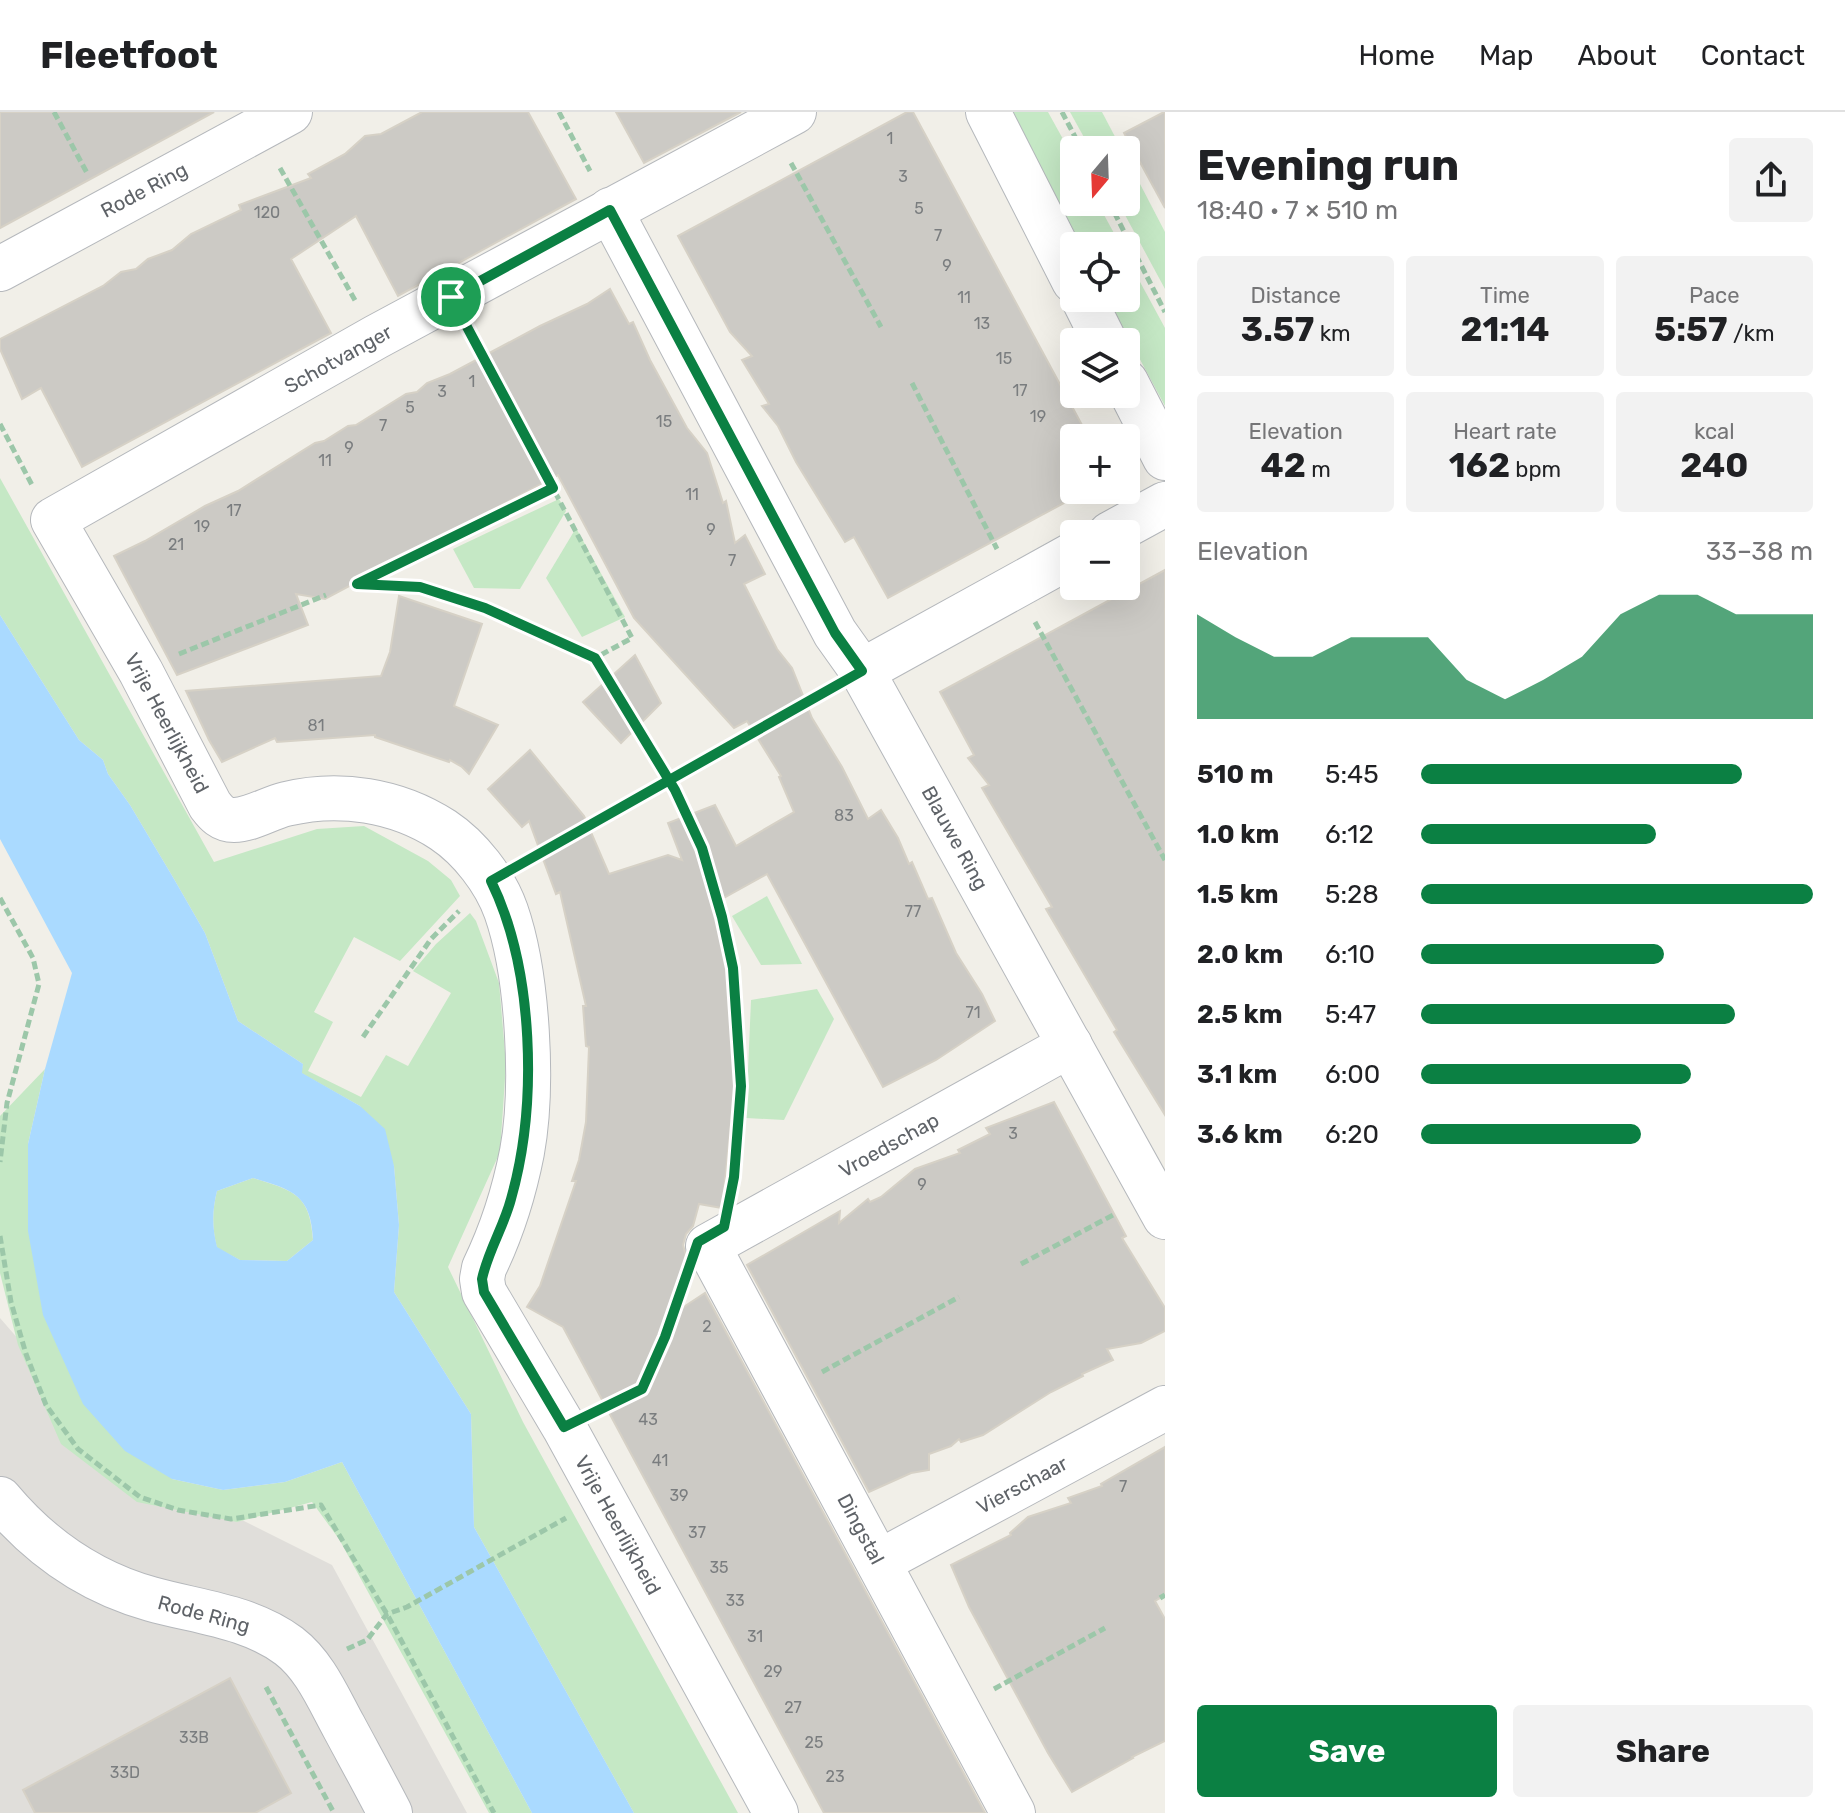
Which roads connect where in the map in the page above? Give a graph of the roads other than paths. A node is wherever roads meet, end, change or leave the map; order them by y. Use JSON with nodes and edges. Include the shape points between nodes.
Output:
{"nodes":[{"id":1,"x":988,"y":112,"type":"edge"},
{"id":2,"x":782,"y":119,"type":"edge"},
{"id":3,"x":257,"y":122,"type":"edge"},
{"id":4,"x":610,"y":210,"type":"junction"},
{"id":5,"x":1060,"y":253,"type":"edge"},
{"id":6,"x":0,"y":269,"type":"edge"},
{"id":7,"x":1139,"y":408,"type":"edge"},
{"id":8,"x":1165,"y":458,"type":"edge"},
{"id":9,"x":1165,"y":504,"type":"edge"},
{"id":10,"x":45,"y":507,"type":"joint"},
{"id":11,"x":1136,"y":520,"type":"edge"},
{"id":12,"x":1060,"y":562,"type":"edge"},
{"id":13,"x":862,"y":671,"type":"junction"},
{"id":14,"x":1070,"y":1045,"type":"junction"},
{"id":15,"x":1159,"y":1206,"type":"edge"},
{"id":16,"x":708,"y":1246,"type":"joint"},
{"id":17,"x":1165,"y":1408,"type":"edge"},
{"id":18,"x":0,"y":1499,"type":"edge"},
{"id":19,"x":879,"y":1562,"type":"junction"},
{"id":20,"x":390,"y":1813,"type":"edge"},
{"id":21,"x":776,"y":1813,"type":"edge"},
{"id":22,"x":1013,"y":1813,"type":"edge"}],
"edges":[{"from":1,"to":5,"type":"street"},
{"from":2,"to":4,"type":"street","name":"Schotvanger"},
{"from":3,"to":6,"type":"street","name":"Rode Ring"},
{"from":4,"to":10,"type":"street","name":"Schotvanger"},
{"from":4,"to":13,"type":"street","name":"Blauwe Ring","via":[[835,633]]},
{"from":7,"to":8,"type":"street"},
{"from":9,"to":11,"type":"street"},
{"from":10,"to":21,"type":"street","name":"Vrije Heerlijkheid","via":[[219,816],[242,819],[317,797],[357,799],[405,811],[444,831],[491,881],[517,958],[524,1008],[526,1109],[511,1199],[482,1279],[484,1292]]},
{"from":12,"to":13,"type":"street"},
{"from":13,"to":14,"type":"street","name":"Blauwe Ring"},
{"from":14,"to":15,"type":"street","name":"Blauwe Ring"},
{"from":14,"to":16,"type":"street","name":"Vroedschap"},
{"from":16,"to":19,"type":"street","name":"Dingstal"},
{"from":17,"to":19,"type":"street","name":"Vierschaar"},
{"from":18,"to":20,"type":"street","name":"Rode Ring","via":[[32,1534],[87,1574],[117,1589],[253,1625],[289,1646],[310,1667]]},
{"from":19,"to":22,"type":"street","name":"Dingstal"}]}
